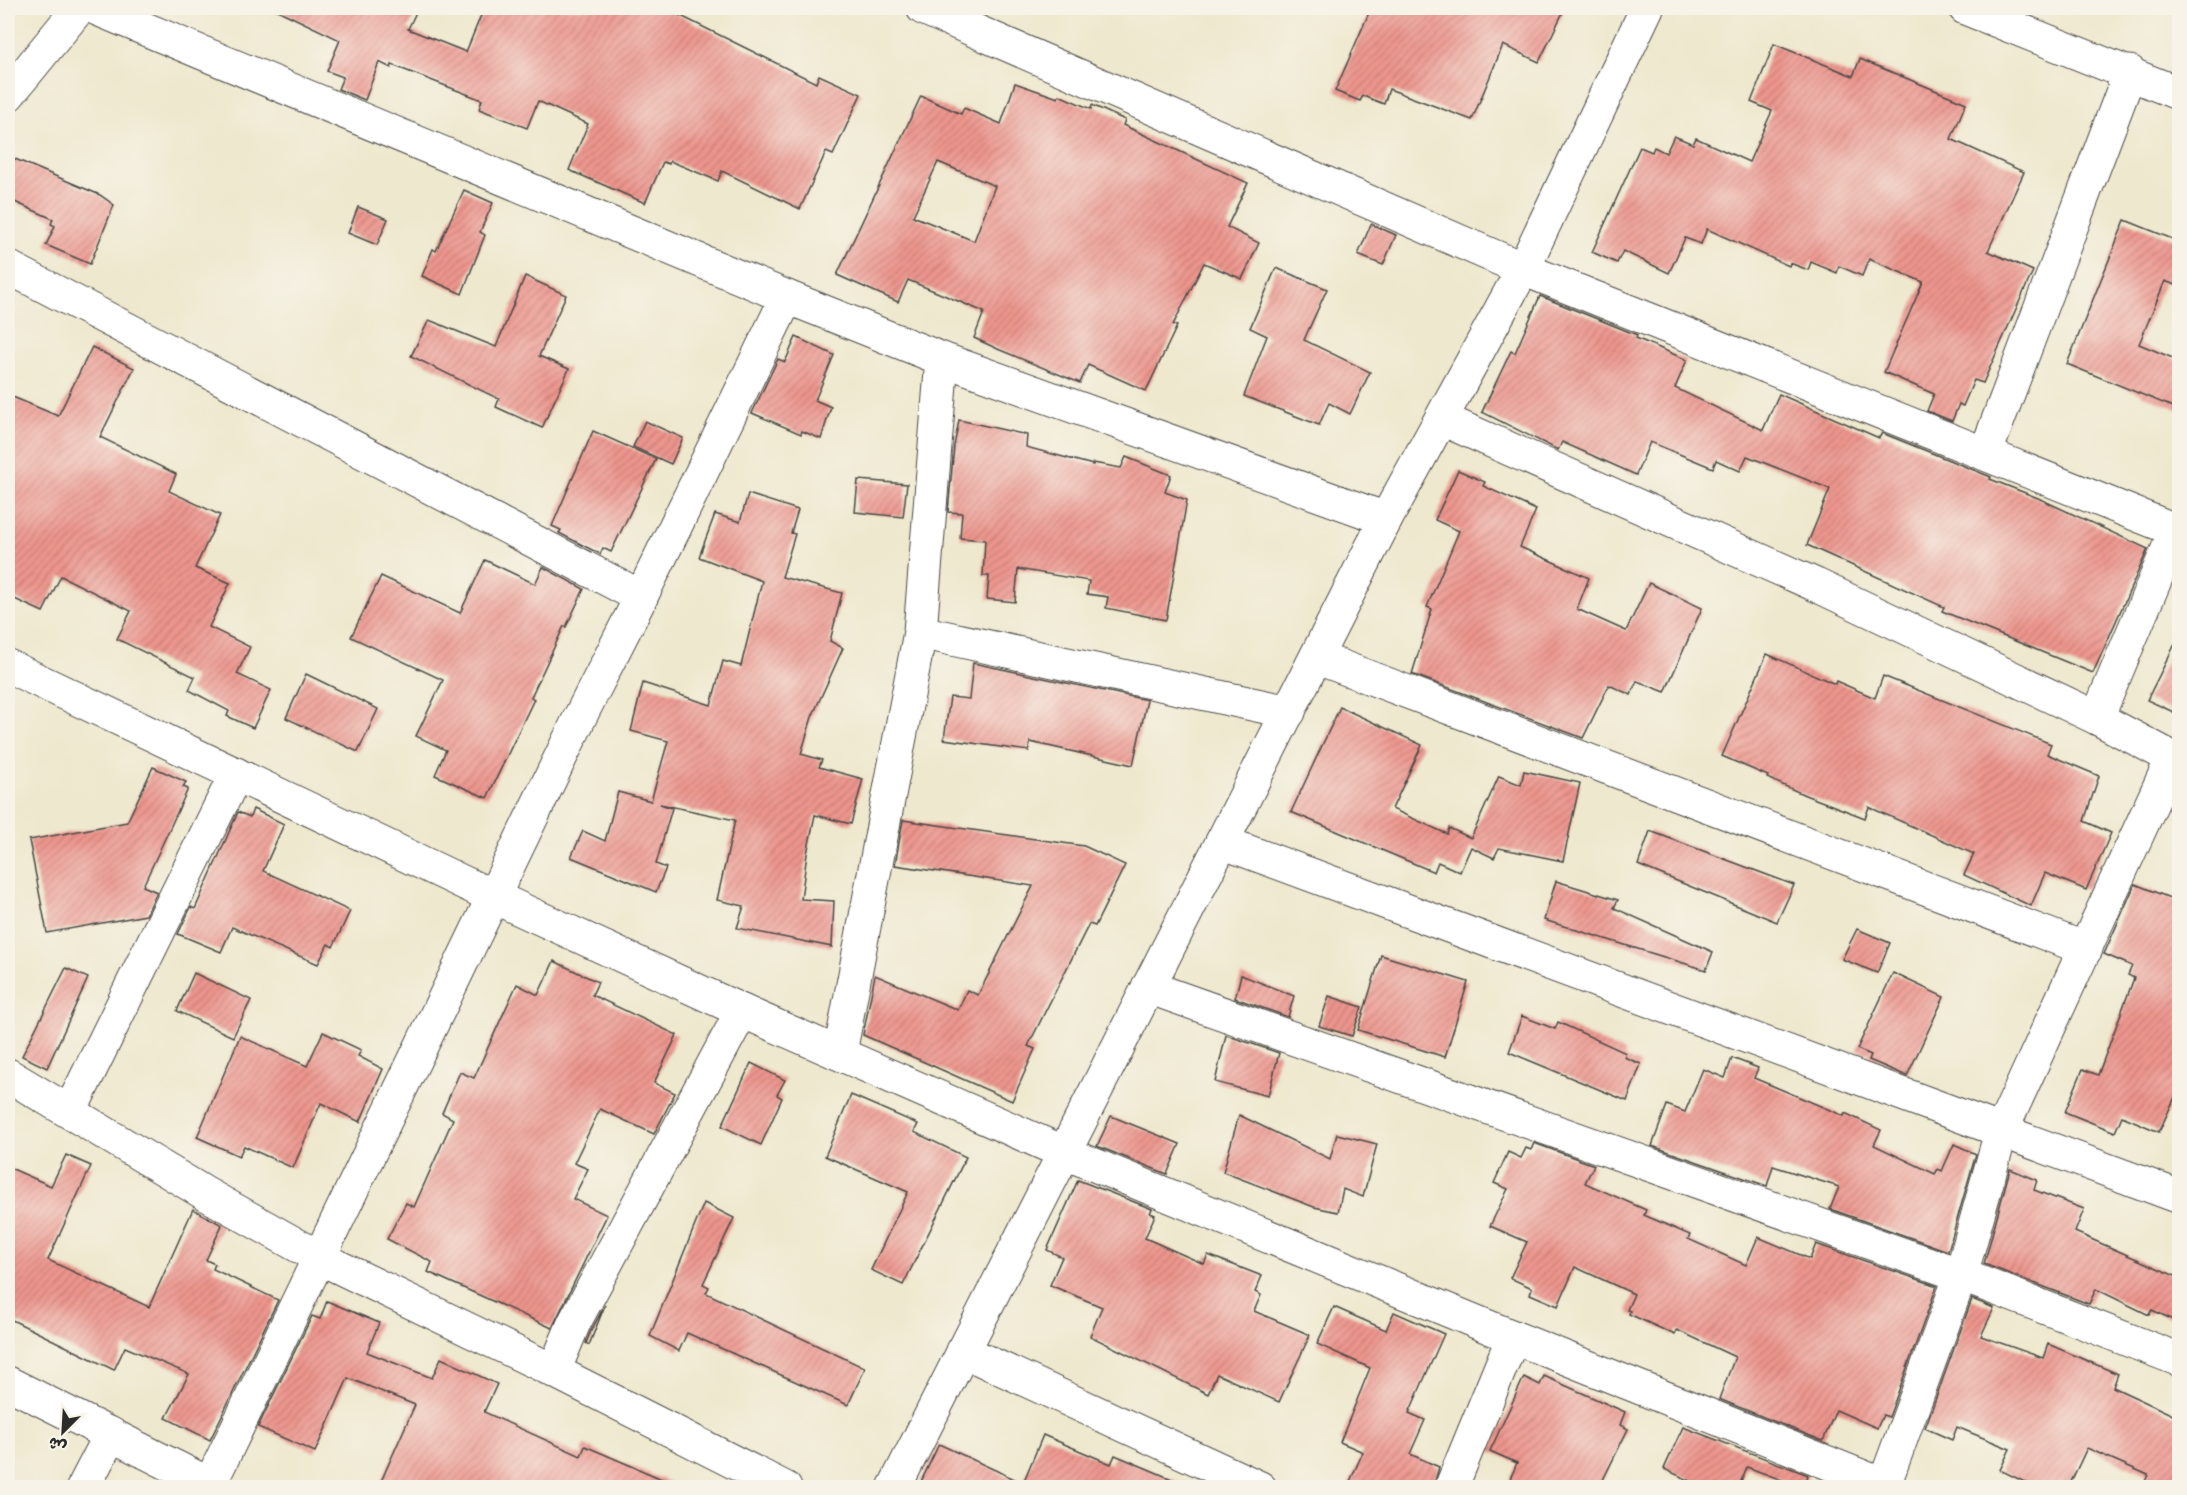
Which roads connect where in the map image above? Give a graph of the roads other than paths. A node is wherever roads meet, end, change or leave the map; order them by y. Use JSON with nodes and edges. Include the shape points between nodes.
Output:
{"nodes":[{"id":1,"x":78,"y":8,"type":"edge"},
{"id":2,"x":95,"y":8,"type":"edge"},
{"id":3,"x":923,"y":8,"type":"edge"},
{"id":4,"x":1647,"y":8,"type":"edge"},
{"id":5,"x":1973,"y":9,"type":"edge"},
{"id":6,"x":2130,"y":72,"type":"junction"},
{"id":7,"x":2180,"y":94,"type":"edge"},
{"id":8,"x":8,"y":95,"type":"edge"},
{"id":9,"x":8,"y":267,"type":"edge"},
{"id":10,"x":1523,"y":269,"type":"junction"},
{"id":11,"x":787,"y":297,"type":"junction"},
{"id":12,"x":942,"y":358,"type":"junction"},
{"id":13,"x":1442,"y":419,"type":"junction"},
{"id":14,"x":1986,"y":452,"type":"junction"},
{"id":15,"x":1386,"y":519,"type":"junction"},
{"id":16,"x":2178,"y":531,"type":"edge"},
{"id":17,"x":641,"y":597,"type":"junction"},
{"id":18,"x":920,"y":632,"type":"junction"},
{"id":19,"x":1318,"y":658,"type":"junction"},
{"id":20,"x":8,"y":666,"type":"edge"},
{"id":21,"x":1288,"y":712,"type":"junction"},
{"id":22,"x":2097,"y":718,"type":"junction"},
{"id":23,"x":2176,"y":760,"type":"edge"},
{"id":24,"x":236,"y":774,"type":"junction"},
{"id":25,"x":1222,"y":842,"type":"junction"},
{"id":26,"x":494,"y":897,"type":"junction"},
{"id":27,"x":2086,"y":949,"type":"junction"},
{"id":28,"x":1148,"y":987,"type":"junction"},
{"id":29,"x":742,"y":1011,"type":"junction"},
{"id":30,"x":840,"y":1053,"type":"junction"},
{"id":31,"x":8,"y":1075,"type":"edge"},
{"id":32,"x":70,"y":1111,"type":"junction"},
{"id":33,"x":2001,"y":1132,"type":"junction"},
{"id":34,"x":1063,"y":1152,"type":"junction"},
{"id":35,"x":2180,"y":1197,"type":"edge"},
{"id":36,"x":320,"y":1258,"type":"junction"},
{"id":37,"x":1962,"y":1275,"type":"junction"},
{"id":38,"x":1513,"y":1337,"type":"junction"},
{"id":39,"x":963,"y":1351,"type":"junction"},
{"id":40,"x":2180,"y":1360,"type":"edge"},
{"id":41,"x":554,"y":1371,"type":"junction"},
{"id":42,"x":8,"y":1383,"type":"edge"},
{"id":43,"x":111,"y":1434,"type":"junction"},
{"id":44,"x":213,"y":1486,"type":"edge"},
{"id":45,"x":1886,"y":1487,"type":"edge"},
{"id":46,"x":83,"y":1488,"type":"edge"},
{"id":47,"x":785,"y":1488,"type":"edge"},
{"id":48,"x":894,"y":1488,"type":"edge"},
{"id":49,"x":1260,"y":1488,"type":"edge"},
{"id":50,"x":1451,"y":1488,"type":"edge"}],
"edges":[{"from":1,"to":8,"type":"street"},
{"from":2,"to":11,"type":"street"},
{"from":3,"to":10,"type":"street"},
{"from":4,"to":10,"type":"street"},
{"from":5,"to":6,"type":"street"},
{"from":6,"to":7,"type":"street"},
{"from":6,"to":14,"type":"street"},
{"from":9,"to":17,"type":"street"},
{"from":10,"to":13,"type":"street"},
{"from":10,"to":14,"type":"street"},
{"from":11,"to":12,"type":"street"},
{"from":11,"to":17,"type":"street"},
{"from":12,"to":15,"type":"street"},
{"from":12,"to":18,"type":"street"},
{"from":13,"to":15,"type":"street"},
{"from":13,"to":22,"type":"street","via":[[1816,585]]},
{"from":14,"to":16,"type":"street"},
{"from":15,"to":19,"type":"street"},
{"from":16,"to":22,"type":"street"},
{"from":17,"to":26,"type":"street"},
{"from":18,"to":21,"type":"street"},
{"from":18,"to":30,"type":"street"},
{"from":19,"to":21,"type":"street"},
{"from":19,"to":27,"type":"street"},
{"from":20,"to":24,"type":"street"},
{"from":21,"to":25,"type":"street"},
{"from":22,"to":23,"type":"street"},
{"from":23,"to":27,"type":"street"},
{"from":24,"to":26,"type":"street"},
{"from":24,"to":32,"type":"street"},
{"from":25,"to":28,"type":"street"},
{"from":25,"to":33,"type":"street"},
{"from":26,"to":29,"type":"street"},
{"from":26,"to":36,"type":"street"},
{"from":27,"to":33,"type":"street"},
{"from":28,"to":34,"type":"street"},
{"from":28,"to":37,"type":"street"},
{"from":29,"to":30,"type":"street"},
{"from":29,"to":41,"type":"street","via":[[574,1323]]},
{"from":30,"to":34,"type":"street"},
{"from":31,"to":32,"type":"street"},
{"from":32,"to":36,"type":"street"},
{"from":33,"to":35,"type":"street"},
{"from":33,"to":37,"type":"street"},
{"from":34,"to":38,"type":"street"},
{"from":34,"to":39,"type":"street"},
{"from":36,"to":41,"type":"street"},
{"from":36,"to":44,"type":"street"},
{"from":37,"to":40,"type":"street"},
{"from":37,"to":45,"type":"street"},
{"from":38,"to":45,"type":"street"},
{"from":38,"to":50,"type":"street"},
{"from":39,"to":48,"type":"street"},
{"from":39,"to":49,"type":"street"},
{"from":41,"to":47,"type":"street"},
{"from":42,"to":43,"type":"street"},
{"from":43,"to":44,"type":"street"},
{"from":43,"to":46,"type":"street"}]}
